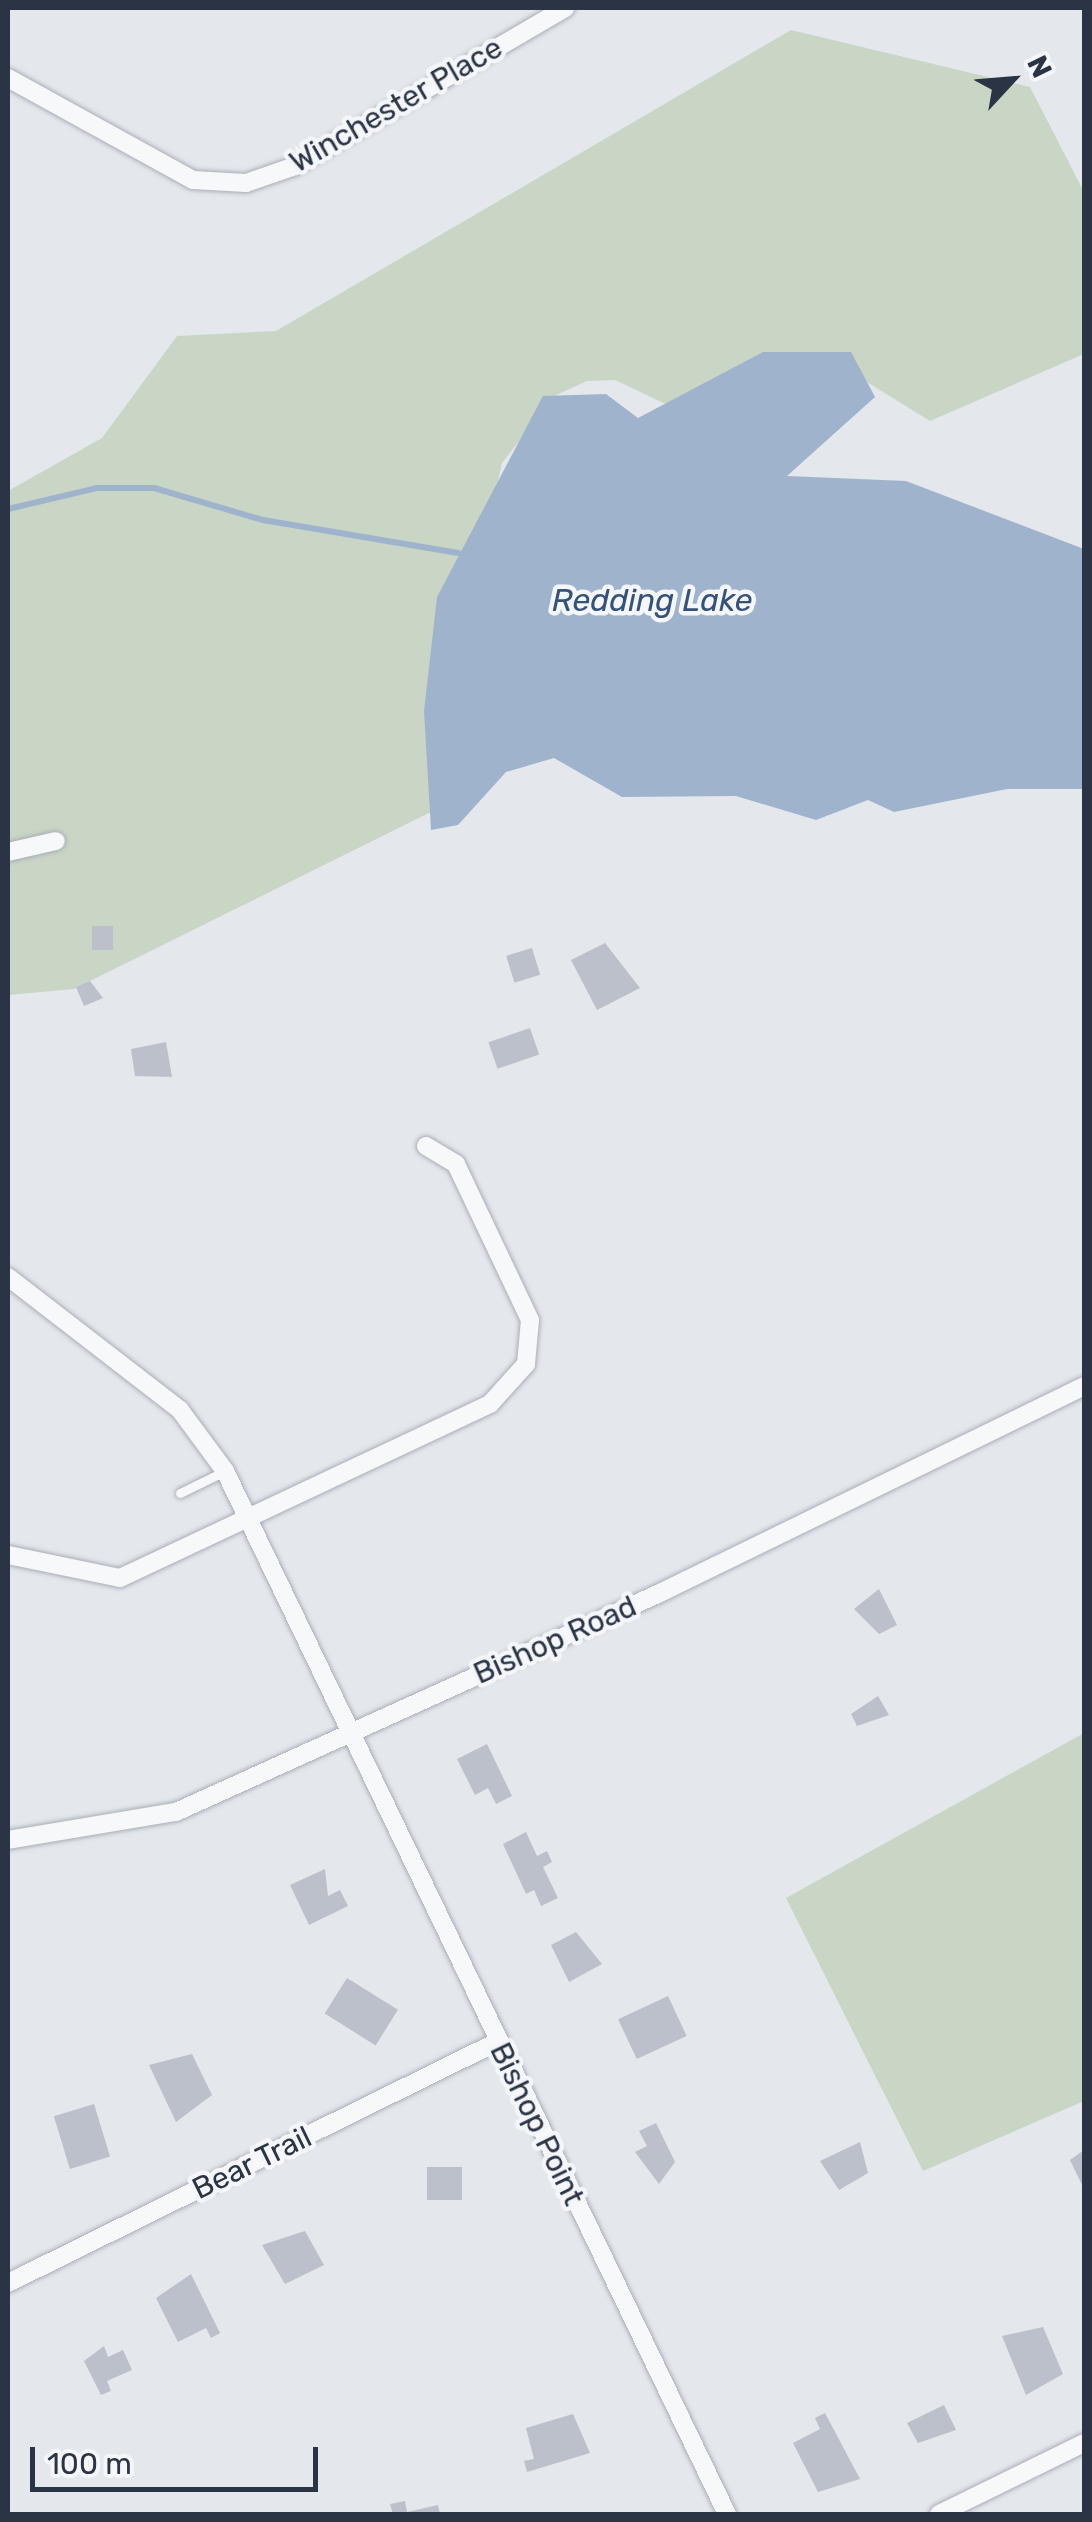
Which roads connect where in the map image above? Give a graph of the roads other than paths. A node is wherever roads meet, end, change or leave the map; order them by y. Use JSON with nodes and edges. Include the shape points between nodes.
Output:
{"nodes":[{"id":1,"x":565,"y":8,"type":"edge"},
{"id":2,"x":8,"y":78,"type":"edge"},
{"id":3,"x":56,"y":842,"type":"dead end"},
{"id":4,"x":8,"y":852,"type":"edge"},
{"id":5,"x":426,"y":1146,"type":"dead end"},
{"id":6,"x":8,"y":1277,"type":"edge"},
{"id":7,"x":1084,"y":1386,"type":"edge"},
{"id":8,"x":226,"y":1472,"type":"junction"},
{"id":9,"x":180,"y":1493,"type":"dead end"},
{"id":10,"x":250,"y":1520,"type":"junction"},
{"id":11,"x":8,"y":1555,"type":"edge"},
{"id":12,"x":350,"y":1733,"type":"junction"},
{"id":13,"x":8,"y":1840,"type":"edge"},
{"id":14,"x":498,"y":2042,"type":"junction"},
{"id":15,"x":8,"y":2283,"type":"edge"},
{"id":16,"x":1084,"y":2444,"type":"edge"},
{"id":17,"x":726,"y":2514,"type":"edge"},
{"id":18,"x":939,"y":2514,"type":"edge"}],
"edges":[{"from":1,"to":2,"type":"street","name":"Winchester Place","via":[[296,166],[246,183],[193,180]]},
{"from":3,"to":4,"type":"street"},
{"from":5,"to":10,"type":"street","via":[[456,1164],[530,1320],[526,1364],[490,1404]]},
{"from":6,"to":8,"type":"street","name":"Bishop Point","via":[[180,1410]]},
{"from":7,"to":12,"type":"street","name":"Bishop Road"},
{"from":8,"to":9,"type":"lane"},
{"from":8,"to":10,"type":"street","name":"Bishop Point"},
{"from":10,"to":11,"type":"street","via":[[120,1578]]},
{"from":10,"to":12,"type":"street","name":"Bishop Point"},
{"from":12,"to":13,"type":"street","name":"Bishop Road","via":[[176,1812]]},
{"from":12,"to":14,"type":"street","name":"Bishop Point"},
{"from":14,"to":15,"type":"street","name":"Bear Trail"},
{"from":14,"to":17,"type":"street","name":"Bishop Point"},
{"from":16,"to":18,"type":"street"}]}
